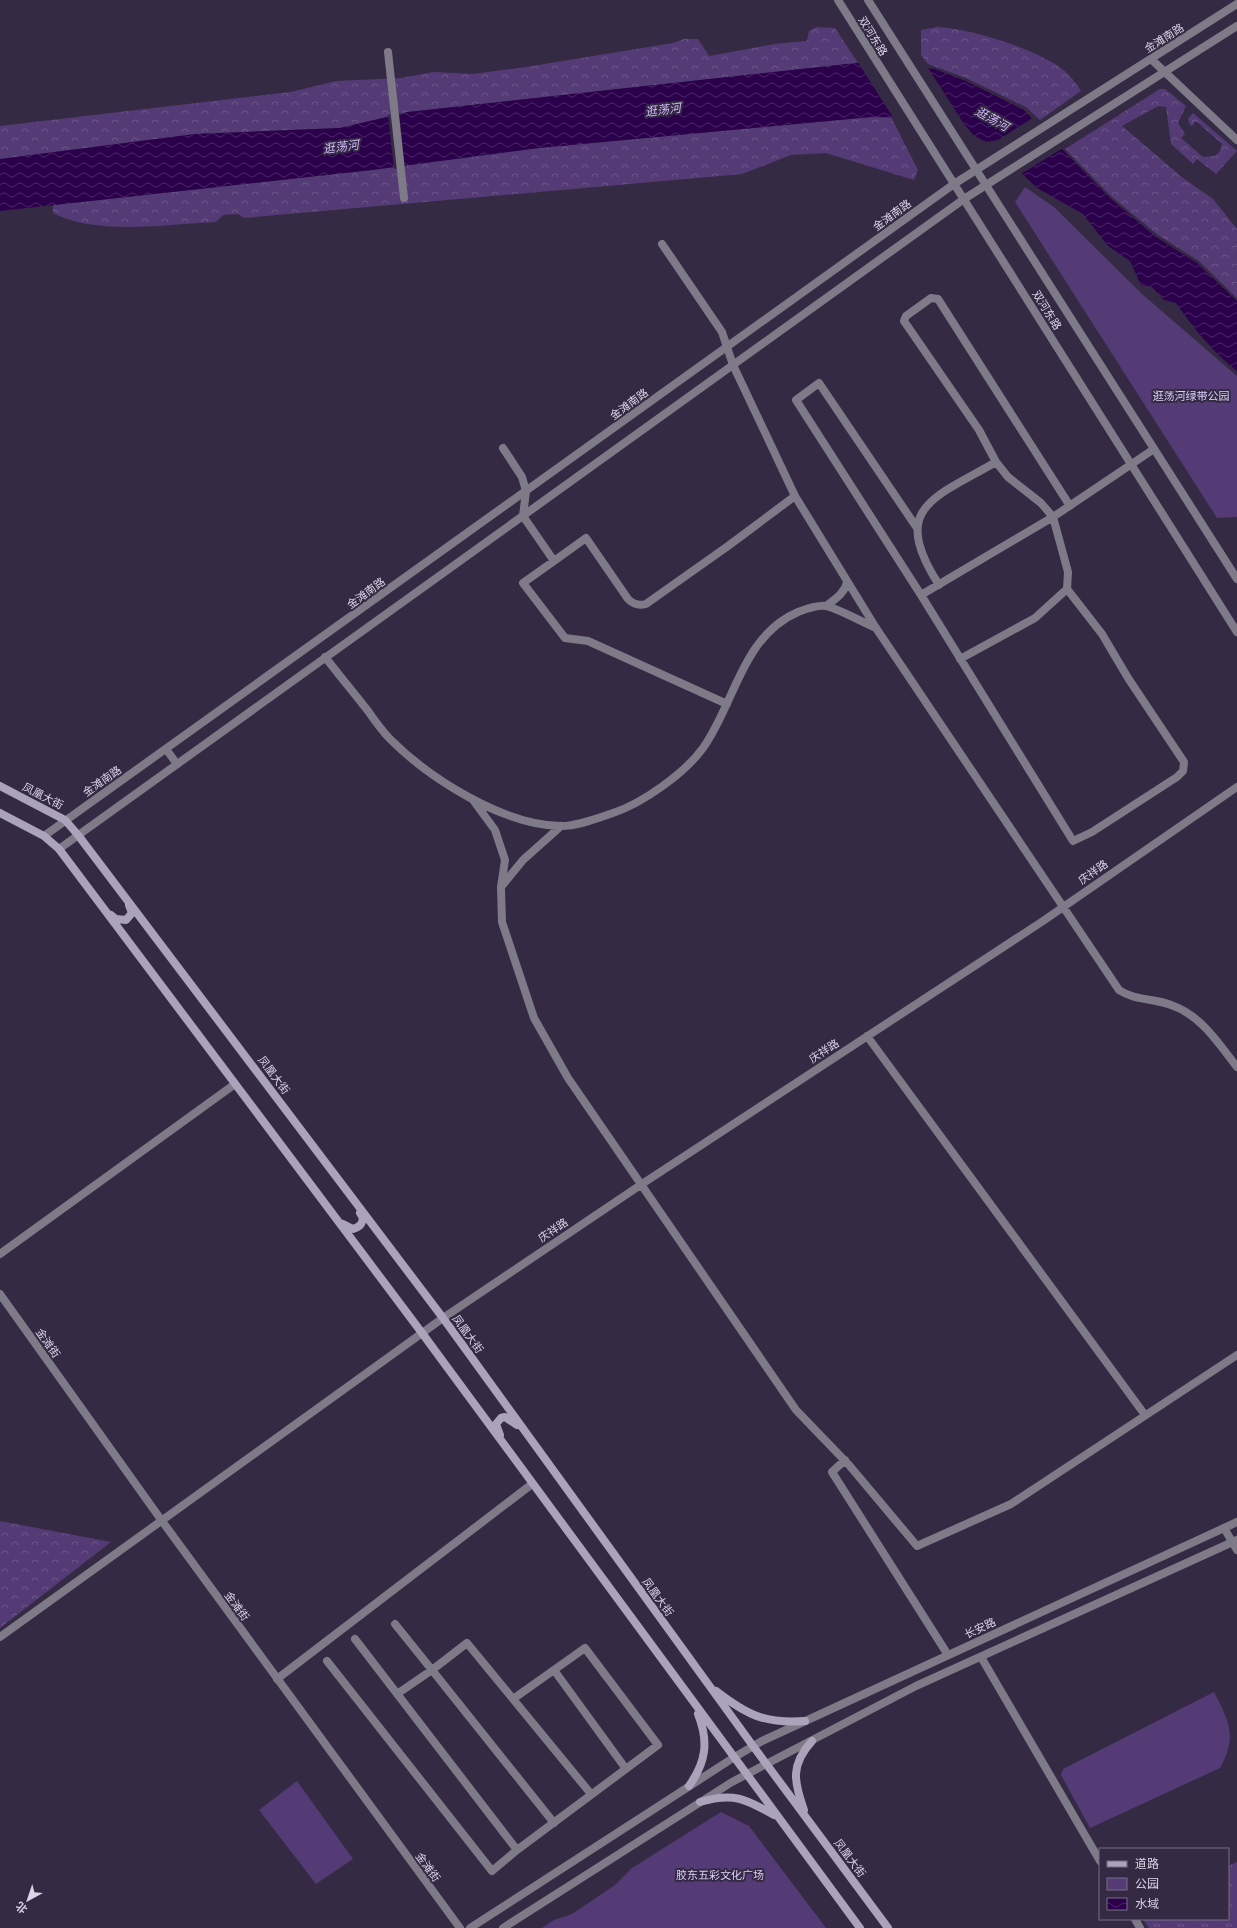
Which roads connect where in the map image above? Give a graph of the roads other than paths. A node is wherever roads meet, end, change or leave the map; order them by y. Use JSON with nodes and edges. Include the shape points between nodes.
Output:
{"nodes":[{"id":1,"x":838,"y":0,"type":"edge"},
{"id":2,"x":868,"y":0,"type":"edge"},
{"id":3,"x":1237,"y":4,"type":"edge"},
{"id":4,"x":1237,"y":26,"type":"edge"},
{"id":5,"x":388,"y":52,"type":"dead end"},
{"id":6,"x":1151,"y":59,"type":"junction"},
{"id":7,"x":1165,"y":72,"type":"junction"},
{"id":8,"x":1237,"y":140,"type":"edge"},
{"id":9,"x":977,"y":170,"type":"junction"},
{"id":10,"x":954,"y":184,"type":"junction"},
{"id":11,"x":986,"y":185,"type":"junction"},
{"id":12,"x":404,"y":198,"type":"dead end"},
{"id":13,"x":964,"y":199,"type":"junction"},
{"id":14,"x":662,"y":244,"type":"dead end"},
{"id":15,"x":726,"y":348,"type":"junction"},
{"id":16,"x":733,"y":365,"type":"junction"},
{"id":17,"x":503,"y":448,"type":"dead end"},
{"id":18,"x":1154,"y":449,"type":"junction"},
{"id":19,"x":996,"y":462,"type":"junction"},
{"id":20,"x":1131,"y":465,"type":"junction"},
{"id":21,"x":526,"y":491,"type":"junction"},
{"id":22,"x":795,"y":496,"type":"junction"},
{"id":23,"x":1070,"y":506,"type":"junction"},
{"id":24,"x":523,"y":516,"type":"junction"},
{"id":25,"x":1052,"y":517,"type":"junction"},
{"id":26,"x":917,"y":528,"type":"junction"},
{"id":27,"x":554,"y":560,"type":"junction"},
{"id":28,"x":1237,"y":579,"type":"edge"},
{"id":29,"x":847,"y":582,"type":"junction"},
{"id":30,"x":939,"y":585,"type":"junction"},
{"id":31,"x":1067,"y":589,"type":"junction"},
{"id":32,"x":921,"y":595,"type":"junction"},
{"id":33,"x":826,"y":606,"type":"junction"},
{"id":34,"x":876,"y":628,"type":"junction"},
{"id":35,"x":1237,"y":632,"type":"edge"},
{"id":36,"x":325,"y":658,"type":"junction"},
{"id":37,"x":960,"y":659,"type":"junction"},
{"id":38,"x":727,"y":704,"type":"junction"},
{"id":39,"x":166,"y":749,"type":"junction"},
{"id":40,"x":177,"y":764,"type":"junction"},
{"id":41,"x":0,"y":786,"type":"edge"},
{"id":42,"x":1237,"y":787,"type":"edge"},
{"id":43,"x":473,"y":799,"type":"junction"},
{"id":44,"x":0,"y":812,"type":"edge"},
{"id":45,"x":65,"y":820,"type":"junction"},
{"id":46,"x":561,"y":826,"type":"junction"},
{"id":47,"x":78,"y":835,"type":"junction"},
{"id":48,"x":44,"y":836,"type":"junction"},
{"id":49,"x":59,"y":849,"type":"junction"},
{"id":50,"x":502,"y":887,"type":"junction"},
{"id":51,"x":118,"y":888,"type":"junction"},
{"id":52,"x":101,"y":904,"type":"junction"},
{"id":53,"x":1064,"y":906,"type":"junction"},
{"id":54,"x":867,"y":1036,"type":"junction"},
{"id":55,"x":1237,"y":1067,"type":"edge"},
{"id":56,"x":235,"y":1084,"type":"junction"},
{"id":57,"x":642,"y":1184,"type":"junction"},
{"id":58,"x":351,"y":1196,"type":"junction"},
{"id":59,"x":331,"y":1212,"type":"junction"},
{"id":60,"x":0,"y":1254,"type":"edge"},
{"id":61,"x":0,"y":1294,"type":"edge"},
{"id":62,"x":442,"y":1318,"type":"junction"},
{"id":63,"x":422,"y":1333,"type":"junction"},
{"id":64,"x":1237,"y":1355,"type":"edge"},
{"id":65,"x":1145,"y":1415,"type":"junction"},
{"id":66,"x":533,"y":1442,"type":"junction"},
{"id":67,"x":509,"y":1452,"type":"junction"},
{"id":68,"x":845,"y":1460,"type":"junction"},
{"id":69,"x":532,"y":1484,"type":"junction"},
{"id":70,"x":162,"y":1521,"type":"junction"},
{"id":71,"x":1237,"y":1522,"type":"edge"},
{"id":72,"x":1224,"y":1528,"type":"junction"},
{"id":73,"x":1234,"y":1541,"type":"edge"},
{"id":74,"x":1237,"y":1550,"type":"edge"},
{"id":75,"x":395,"y":1624,"type":"dead end"},
{"id":76,"x":0,"y":1637,"type":"edge"},
{"id":77,"x":355,"y":1639,"type":"dead end"},
{"id":78,"x":948,"y":1655,"type":"junction"},
{"id":79,"x":981,"y":1657,"type":"junction"},
{"id":80,"x":327,"y":1661,"type":"dead end"},
{"id":81,"x":432,"y":1670,"type":"junction"},
{"id":82,"x":554,"y":1670,"type":"junction"},
{"id":83,"x":276,"y":1679,"type":"junction"},
{"id":84,"x":710,"y":1686,"type":"junction"},
{"id":85,"x":397,"y":1694,"type":"junction"},
{"id":86,"x":513,"y":1699,"type":"junction"},
{"id":87,"x":694,"y":1704,"type":"junction"},
{"id":88,"x":805,"y":1721,"type":"junction"},
{"id":89,"x":812,"y":1741,"type":"junction"},
{"id":90,"x":753,"y":1746,"type":"junction"},
{"id":91,"x":733,"y":1758,"type":"junction"},
{"id":92,"x":766,"y":1764,"type":"junction"},
{"id":93,"x":626,"y":1769,"type":"junction"},
{"id":94,"x":746,"y":1775,"type":"junction"},
{"id":95,"x":689,"y":1786,"type":"junction"},
{"id":96,"x":591,"y":1794,"type":"junction"},
{"id":97,"x":700,"y":1802,"type":"junction"},
{"id":98,"x":777,"y":1816,"type":"junction"},
{"id":99,"x":807,"y":1819,"type":"junction"},
{"id":100,"x":554,"y":1822,"type":"junction"},
{"id":101,"x":517,"y":1850,"type":"junction"},
{"id":102,"x":1099,"y":1859,"type":"edge"},
{"id":103,"x":460,"y":1928,"type":"edge"},
{"id":104,"x":470,"y":1928,"type":"edge"},
{"id":105,"x":503,"y":1928,"type":"edge"},
{"id":106,"x":860,"y":1928,"type":"edge"},
{"id":107,"x":888,"y":1928,"type":"edge"}],
"edges":[{"from":1,"to":10,"type":"street","name":"双河东路"},
{"from":2,"to":9,"type":"street","name":"双河东路"},
{"from":3,"to":6,"type":"street","name":"金滩南路"},
{"from":4,"to":7,"type":"street"},
{"from":5,"to":12,"type":"street"},
{"from":6,"to":7,"type":"street"},
{"from":6,"to":9,"type":"street","name":"金滩南路"},
{"from":7,"to":8,"type":"street"},
{"from":7,"to":11,"type":"street"},
{"from":9,"to":10,"type":"street","name":"金滩南路"},
{"from":9,"to":11,"type":"street","name":"双河东路"},
{"from":10,"to":13,"type":"street","name":"双河东路"},
{"from":10,"to":15,"type":"street","name":"金滩南路"},
{"from":11,"to":13,"type":"street"},
{"from":11,"to":18,"type":"street","name":"双河东路"},
{"from":13,"to":16,"type":"street"},
{"from":13,"to":20,"type":"street","name":"双河东路"},
{"from":14,"to":15,"type":"street","via":[[722,332]]},
{"from":15,"to":16,"type":"street"},
{"from":15,"to":21,"type":"street","name":"金滩南路"},
{"from":16,"to":22,"type":"street"},
{"from":16,"to":24,"type":"street"},
{"from":17,"to":21,"type":"street","via":[[522,477]]},
{"from":18,"to":20,"type":"street"},
{"from":18,"to":28,"type":"street","name":"双河东路"},
{"from":19,"to":23,"type":"street","via":[[979,430],[904,321],[906,316],[931,298],[938,299]]},
{"from":19,"to":25,"type":"street","via":[[1008,477],[1041,503]]},
{"from":19,"to":26,"type":"street","via":[[926,505],[919,515]]},
{"from":20,"to":23,"type":"street"},
{"from":20,"to":35,"type":"street","name":"双河东路"},
{"from":21,"to":24,"type":"street"},
{"from":21,"to":39,"type":"street","name":"金滩南路"},
{"from":22,"to":27,"type":"street","via":[[646,604],[635,604],[628,599],[586,538]]},
{"from":22,"to":29,"type":"street"},
{"from":23,"to":25,"type":"street"},
{"from":24,"to":27,"type":"street"},
{"from":24,"to":36,"type":"street"},
{"from":25,"to":30,"type":"street"},
{"from":25,"to":31,"type":"street","via":[[1068,572]]},
{"from":26,"to":30,"type":"street","via":[[920,549],[927,568]]},
{"from":26,"to":32,"type":"street","via":[[819,383],[796,400]]},
{"from":27,"to":38,"type":"street","via":[[523,583],[565,638],[588,641]]},
{"from":29,"to":33,"type":"street","via":[[846,588],[839,596]]},
{"from":29,"to":34,"type":"street"},
{"from":30,"to":32,"type":"street"},
{"from":31,"to":37,"type":"street","via":[[1035,618]]},
{"from":31,"to":37,"type":"street","via":[[1102,634],[1184,762],[1183,771],[1156,792],[1073,841]]},
{"from":32,"to":37,"type":"street"},
{"from":33,"to":34,"type":"street"},
{"from":33,"to":38,"type":"street","via":[[798,612],[761,639],[733,686]]},
{"from":34,"to":53,"type":"street"},
{"from":36,"to":40,"type":"street"},
{"from":36,"to":43,"type":"street","via":[[390,739],[428,772]]},
{"from":38,"to":46,"type":"street","via":[[703,748],[672,778],[622,810]]},
{"from":39,"to":40,"type":"street"},
{"from":39,"to":45,"type":"street","name":"金滩南路"},
{"from":40,"to":47,"type":"street"},
{"from":41,"to":45,"type":"main road","name":"凤凰大街"},
{"from":42,"to":53,"type":"street","name":"庆祥路"},
{"from":43,"to":46,"type":"street","via":[[515,818]]},
{"from":43,"to":50,"type":"street","via":[[495,830],[505,860]]},
{"from":44,"to":48,"type":"main road"},
{"from":45,"to":47,"type":"main road","name":"凤凰大街"},
{"from":45,"to":48,"type":"street","name":"金滩南路"},
{"from":46,"to":50,"type":"street","via":[[523,860]]},
{"from":47,"to":49,"type":"street"},
{"from":47,"to":51,"type":"main road","name":"凤凰大街"},
{"from":48,"to":49,"type":"main road"},
{"from":49,"to":52,"type":"main road"},
{"from":50,"to":57,"type":"street","via":[[502,922],[534,1018],[568,1078]]},
{"from":51,"to":52,"type":"main road","via":[[130,908],[130,917],[122,921],[116,919]]},
{"from":51,"to":58,"type":"main road","name":"凤凰大街"},
{"from":52,"to":56,"type":"main road"},
{"from":53,"to":54,"type":"street","name":"庆祥路"},
{"from":53,"to":55,"type":"street","via":[[1119,990],[1128,996],[1171,1004],[1182,1010],[1208,1030]]},
{"from":54,"to":57,"type":"street","name":"庆祥路"},
{"from":54,"to":65,"type":"street"},
{"from":56,"to":59,"type":"main road"},
{"from":56,"to":60,"type":"street"},
{"from":57,"to":62,"type":"street","name":"庆祥路"},
{"from":57,"to":68,"type":"street","via":[[796,1410]]},
{"from":58,"to":59,"type":"main road","via":[[363,1218],[358,1227],[353,1229],[345,1226]]},
{"from":58,"to":62,"type":"main road","name":"凤凰大街"},
{"from":59,"to":63,"type":"main road"},
{"from":61,"to":70,"type":"street","name":"金滩街"},
{"from":62,"to":63,"type":"street","name":"庆祥路"},
{"from":62,"to":66,"type":"main road","name":"凤凰大街"},
{"from":63,"to":67,"type":"main road"},
{"from":63,"to":70,"type":"street","name":"庆祥路"},
{"from":64,"to":65,"type":"street"},
{"from":65,"to":68,"type":"street","via":[[1011,1504],[917,1546]]},
{"from":66,"to":67,"type":"main road","via":[[514,1422],[506,1417],[501,1418],[496,1424],[497,1430]]},
{"from":66,"to":84,"type":"main road","name":"凤凰大街"},
{"from":67,"to":69,"type":"main road"},
{"from":68,"to":78,"type":"street","via":[[832,1472]]},
{"from":69,"to":83,"type":"street"},
{"from":69,"to":87,"type":"main road"},
{"from":70,"to":76,"type":"street","name":"庆祥路"},
{"from":70,"to":83,"type":"street","name":"金滩街"},
{"from":71,"to":72,"type":"street","name":"长安路"},
{"from":72,"to":73,"type":"street"},
{"from":72,"to":78,"type":"street","name":"长安路"},
{"from":73,"to":74,"type":"street"},
{"from":73,"to":79,"type":"street"},
{"from":75,"to":81,"type":"street"},
{"from":77,"to":85,"type":"street"},
{"from":78,"to":88,"type":"street","name":"长安路"},
{"from":79,"to":89,"type":"street","via":[[916,1686]]},
{"from":79,"to":102,"type":"street"},
{"from":80,"to":101,"type":"street","via":[[492,1871]]},
{"from":81,"to":85,"type":"street"},
{"from":81,"to":86,"type":"street","via":[[467,1643]]},
{"from":81,"to":100,"type":"street"},
{"from":82,"to":86,"type":"street"},
{"from":82,"to":93,"type":"street"},
{"from":82,"to":93,"type":"street","via":[[586,1648],[658,1745]]},
{"from":83,"to":103,"type":"street","name":"金滩街"},
{"from":84,"to":88,"type":"main road","via":[[736,1706],[757,1717],[784,1723]]},
{"from":84,"to":90,"type":"main road","name":"凤凰大街"},
{"from":85,"to":101,"type":"street"},
{"from":86,"to":96,"type":"street"},
{"from":87,"to":91,"type":"main road"},
{"from":87,"to":95,"type":"main road","via":[[705,1740],[704,1760]]},
{"from":88,"to":90,"type":"street","name":"长安路"},
{"from":89,"to":92,"type":"street"},
{"from":89,"to":99,"type":"main road","via":[[804,1749],[795,1772],[796,1786]]},
{"from":90,"to":91,"type":"street","name":"长安路"},
{"from":90,"to":92,"type":"main road","name":"凤凰大街"},
{"from":91,"to":94,"type":"main road"},
{"from":91,"to":95,"type":"street","name":"长安路"},
{"from":92,"to":94,"type":"street"},
{"from":92,"to":99,"type":"main road","name":"凤凰大街"},
{"from":93,"to":96,"type":"street"},
{"from":94,"to":97,"type":"street"},
{"from":94,"to":98,"type":"main road"},
{"from":95,"to":104,"type":"street","name":"长安路"},
{"from":96,"to":100,"type":"street"},
{"from":97,"to":98,"type":"main road","via":[[718,1797],[742,1799]]},
{"from":97,"to":105,"type":"street"},
{"from":98,"to":106,"type":"main road"},
{"from":99,"to":107,"type":"main road","name":"凤凰大街"},
{"from":100,"to":101,"type":"street"}]}
